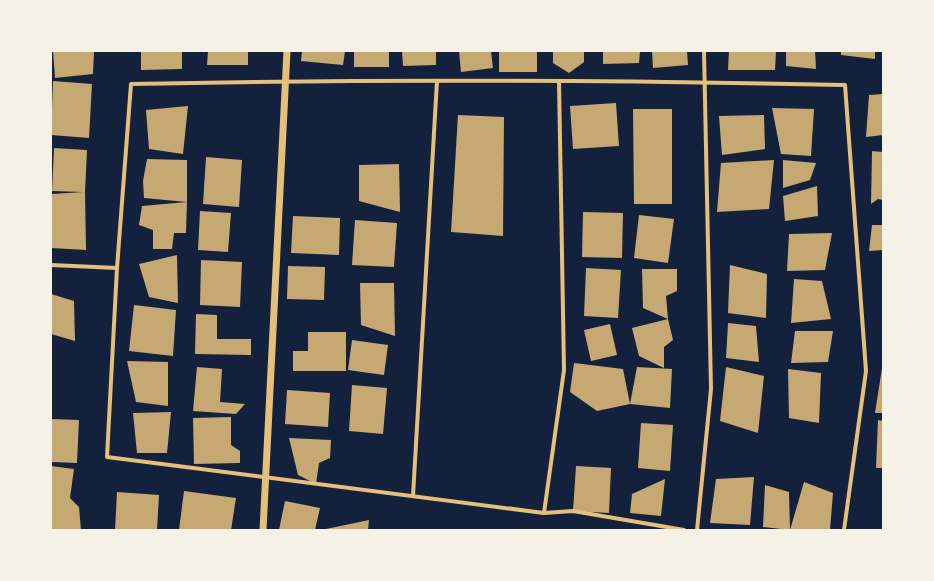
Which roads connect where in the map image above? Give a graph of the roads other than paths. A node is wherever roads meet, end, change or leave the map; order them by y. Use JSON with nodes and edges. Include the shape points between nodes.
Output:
{"nodes":[{"id":1,"x":286,"y":51,"type":"edge"},
{"id":2,"x":704,"y":51,"type":"edge"},
{"id":3,"x":286,"y":81,"type":"junction"},
{"id":4,"x":437,"y":81,"type":"junction"},
{"id":5,"x":559,"y":81,"type":"junction"},
{"id":6,"x":705,"y":82,"type":"junction"},
{"id":7,"x":51,"y":265,"type":"edge"},
{"id":8,"x":117,"y":268,"type":"junction"},
{"id":9,"x":266,"y":478,"type":"junction"},
{"id":10,"x":413,"y":496,"type":"junction"},
{"id":11,"x":544,"y":513,"type":"junction"},
{"id":12,"x":263,"y":530,"type":"edge"},
{"id":13,"x":684,"y":530,"type":"edge"},
{"id":14,"x":697,"y":530,"type":"edge"},
{"id":15,"x":844,"y":530,"type":"edge"}],
"edges":[{"from":1,"to":3,"type":"street"},
{"from":2,"to":6,"type":"street"},
{"from":3,"to":4,"type":"street"},
{"from":3,"to":8,"type":"street","via":[[131,84]]},
{"from":3,"to":9,"type":"street"},
{"from":4,"to":5,"type":"street"},
{"from":4,"to":10,"type":"street"},
{"from":5,"to":6,"type":"street"},
{"from":5,"to":11,"type":"street","via":[[564,370]]},
{"from":6,"to":14,"type":"street","via":[[711,389]]},
{"from":6,"to":15,"type":"street","via":[[845,85],[866,371]]},
{"from":7,"to":8,"type":"street"},
{"from":8,"to":9,"type":"street","via":[[107,457]]},
{"from":9,"to":10,"type":"street"},
{"from":9,"to":12,"type":"street"},
{"from":10,"to":11,"type":"street"},
{"from":11,"to":13,"type":"street","via":[[573,511]]}]}
